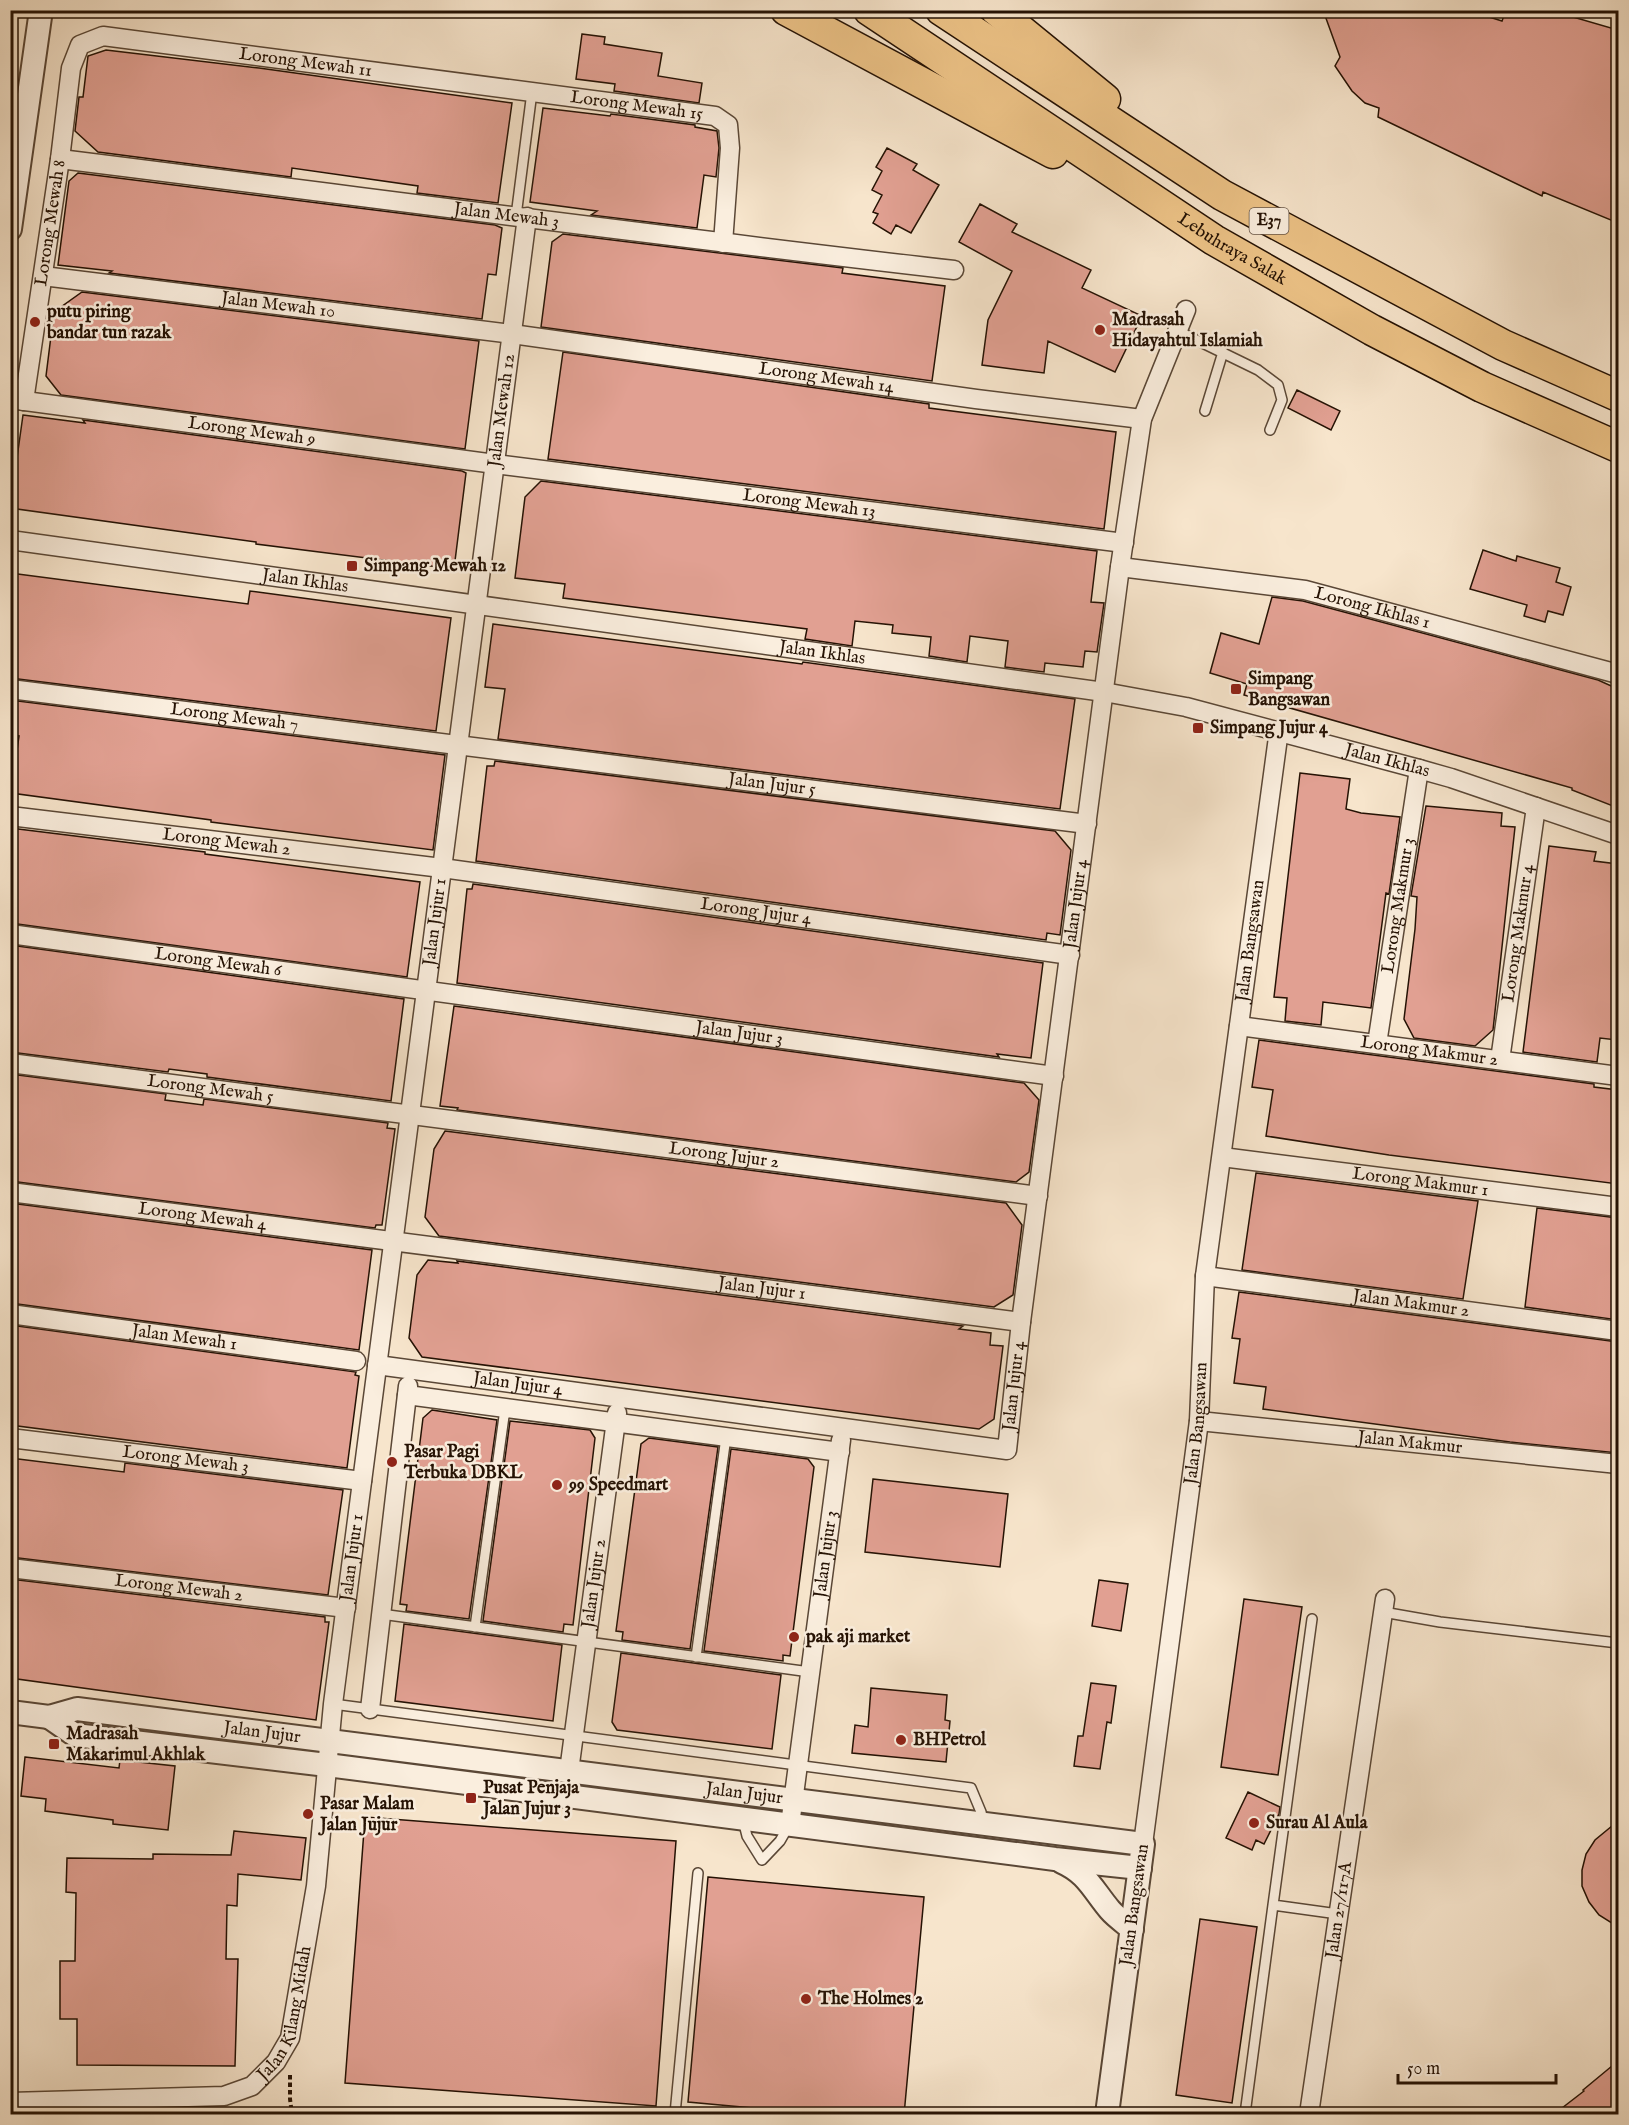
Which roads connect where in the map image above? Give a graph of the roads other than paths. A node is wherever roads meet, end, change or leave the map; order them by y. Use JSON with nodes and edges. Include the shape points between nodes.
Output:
{"nodes":[{"id":1,"x":41,"y":10,"type":"edge"},
{"id":2,"x":786,"y":10,"type":"edge"},
{"id":3,"x":869,"y":10,"type":"edge"},
{"id":4,"x":941,"y":10,"type":"edge"},
{"id":5,"x":996,"y":10,"type":"edge"},
{"id":6,"x":80,"y":45,"type":"joint"},
{"id":7,"x":532,"y":92,"type":"junction"},
{"id":8,"x":60,"y":159,"type":"junction"},
{"id":9,"x":1222,"y":195,"type":"junction"},
{"id":10,"x":521,"y":216,"type":"junction"},
{"id":11,"x":10,"y":229,"type":"edge"},
{"id":12,"x":1214,"y":240,"type":"junction"},
{"id":13,"x":723,"y":243,"type":"junction"},
{"id":14,"x":954,"y":270,"type":"dead end"},
{"id":15,"x":43,"y":276,"type":"junction"},
{"id":16,"x":1186,"y":310,"type":"dead end"},
{"id":17,"x":1178,"y":330,"type":"junction"},
{"id":18,"x":512,"y":334,"type":"junction"},
{"id":19,"x":1224,"y":352,"type":"junction"},
{"id":20,"x":1618,"y":396,"type":"edge"},
{"id":21,"x":17,"y":400,"type":"edge"},
{"id":22,"x":1205,"y":411,"type":"dead end"},
{"id":23,"x":1142,"y":419,"type":"junction"},
{"id":24,"x":1270,"y":430,"type":"dead end"},
{"id":25,"x":1618,"y":447,"type":"edge"},
{"id":26,"x":495,"y":464,"type":"junction"},
{"id":27,"x":10,"y":540,"type":"edge"},
{"id":28,"x":1124,"y":543,"type":"junction"},
{"id":29,"x":1120,"y":567,"type":"junction"},
{"id":30,"x":476,"y":604,"type":"junction"},
{"id":31,"x":1618,"y":674,"type":"edge"},
{"id":32,"x":10,"y":689,"type":"edge"},
{"id":33,"x":1104,"y":692,"type":"junction"},
{"id":34,"x":1279,"y":730,"type":"junction"},
{"id":35,"x":458,"y":745,"type":"junction"},
{"id":36,"x":1419,"y":769,"type":"junction"},
{"id":37,"x":1536,"y":807,"type":"junction"},
{"id":38,"x":10,"y":816,"type":"edge"},
{"id":39,"x":1087,"y":824,"type":"junction"},
{"id":40,"x":1618,"y":835,"type":"edge"},
{"id":41,"x":442,"y":868,"type":"junction"},
{"id":42,"x":10,"y":934,"type":"edge"},
{"id":43,"x":1070,"y":955,"type":"junction"},
{"id":44,"x":426,"y":991,"type":"junction"},
{"id":45,"x":1239,"y":1026,"type":"junction"},
{"id":46,"x":1377,"y":1044,"type":"junction"},
{"id":47,"x":1500,"y":1060,"type":"junction"},
{"id":48,"x":10,"y":1063,"type":"edge"},
{"id":49,"x":1054,"y":1076,"type":"junction"},
{"id":50,"x":1618,"y":1076,"type":"edge"},
{"id":51,"x":410,"y":1113,"type":"junction"},
{"id":52,"x":1222,"y":1157,"type":"junction"},
{"id":53,"x":10,"y":1192,"type":"edge"},
{"id":54,"x":1038,"y":1196,"type":"junction"},
{"id":55,"x":1618,"y":1207,"type":"edge"},
{"id":56,"x":394,"y":1242,"type":"junction"},
{"id":57,"x":1205,"y":1276,"type":"junction"},
{"id":58,"x":10,"y":1314,"type":"edge"},
{"id":59,"x":1021,"y":1322,"type":"junction"},
{"id":60,"x":1618,"y":1331,"type":"edge"},
{"id":61,"x":356,"y":1361,"type":"dead end"},
{"id":62,"x":377,"y":1365,"type":"junction"},
{"id":63,"x":410,"y":1370,"type":"junction"},
{"id":64,"x":406,"y":1395,"type":"junction"},
{"id":65,"x":619,"y":1398,"type":"junction"},
{"id":66,"x":505,"y":1409,"type":"junction"},
{"id":67,"x":1199,"y":1421,"type":"junction"},
{"id":68,"x":615,"y":1423,"type":"junction"},
{"id":69,"x":843,"y":1428,"type":"junction"},
{"id":70,"x":726,"y":1437,"type":"junction"},
{"id":71,"x":10,"y":1438,"type":"edge"},
{"id":72,"x":840,"y":1452,"type":"junction"},
{"id":73,"x":1618,"y":1464,"type":"edge"},
{"id":74,"x":362,"y":1481,"type":"junction"},
{"id":75,"x":10,"y":1568,"type":"edge"},
{"id":76,"x":1384,"y":1605,"type":"joint"},
{"id":77,"x":346,"y":1608,"type":"junction"},
{"id":78,"x":381,"y":1614,"type":"junction"},
{"id":79,"x":1312,"y":1619,"type":"dead end"},
{"id":80,"x":475,"y":1627,"type":"junction"},
{"id":81,"x":586,"y":1642,"type":"junction"},
{"id":82,"x":1618,"y":1643,"type":"edge"},
{"id":83,"x":696,"y":1657,"type":"junction"},
{"id":84,"x":810,"y":1672,"type":"junction"},
{"id":85,"x":333,"y":1704,"type":"junction"},
{"id":86,"x":370,"y":1709,"type":"junction"},
{"id":87,"x":10,"y":1712,"type":"edge"},
{"id":88,"x":49,"y":1717,"type":"junction"},
{"id":89,"x":573,"y":1736,"type":"junction"},
{"id":90,"x":330,"y":1740,"type":"junction"},
{"id":91,"x":327,"y":1765,"type":"junction"},
{"id":92,"x":798,"y":1765,"type":"junction"},
{"id":93,"x":569,"y":1771,"type":"junction"},
{"id":94,"x":793,"y":1800,"type":"junction"},
{"id":95,"x":743,"y":1819,"type":"junction"},
{"id":96,"x":790,"y":1825,"type":"junction"},
{"id":97,"x":983,"y":1825,"type":"junction"},
{"id":98,"x":1143,"y":1844,"type":"junction"},
{"id":99,"x":1055,"y":1859,"type":"junction"},
{"id":100,"x":1140,"y":1869,"type":"junction"},
{"id":101,"x":698,"y":1873,"type":"dead end"},
{"id":102,"x":1273,"y":1905,"type":"junction"},
{"id":103,"x":1338,"y":1914,"type":"junction"},
{"id":104,"x":1132,"y":1929,"type":"junction"},
{"id":105,"x":10,"y":2102,"type":"edge"},
{"id":106,"x":1106,"y":2111,"type":"edge"},
{"id":107,"x":675,"y":2115,"type":"edge"},
{"id":108,"x":1245,"y":2115,"type":"edge"},
{"id":109,"x":1309,"y":2115,"type":"edge"}],
"edges":[{"from":1,"to":11,"type":"street"},
{"from":2,"to":12,"type":"highway"},
{"from":3,"to":12,"type":"highway","name":"Lebuhraya Salak","number":"E37"},
{"from":4,"to":9,"type":"highway","number":"E37"},
{"from":5,"to":9,"type":"highway"},
{"from":6,"to":7,"type":"street","name":"Lorong Mewah 11","via":[[103,36]]},
{"from":6,"to":8,"type":"street","name":"Lorong Mewah 8","via":[[71,68]]},
{"from":7,"to":10,"type":"lane"},
{"from":7,"to":13,"type":"street","name":"Lorong Mewah 15","via":[[715,116],[728,124],[730,148]]},
{"from":8,"to":10,"type":"street","name":"Jalan Mewah 3"},
{"from":8,"to":15,"type":"street","name":"Lorong Mewah 8"},
{"from":9,"to":20,"type":"highway","number":"E37","via":[[1503,345]]},
{"from":10,"to":13,"type":"street","name":"Jalan Mewah 3"},
{"from":10,"to":18,"type":"street","name":"Jalan Mewah 12"},
{"from":12,"to":25,"type":"highway","name":"Lebuhraya Salak","number":"E37","via":[[1482,387]]},
{"from":13,"to":14,"type":"street","name":"Jalan Mewah 3"},
{"from":15,"to":18,"type":"street","name":"Jalan Mewah 10"},
{"from":15,"to":21,"type":"street","name":"Lorong Mewah 8"},
{"from":16,"to":17,"type":"street"},
{"from":17,"to":19,"type":"lane"},
{"from":17,"to":23,"type":"street"},
{"from":18,"to":23,"type":"street","name":"Lorong Mewah 14"},
{"from":18,"to":26,"type":"street","name":"Jalan Mewah 12"},
{"from":19,"to":22,"type":"lane"},
{"from":19,"to":24,"type":"lane","via":[[1278,385],[1282,400]]},
{"from":21,"to":26,"type":"street","name":"Lorong Mewah 9"},
{"from":23,"to":28,"type":"street"},
{"from":26,"to":28,"type":"street","name":"Lorong Mewah 13"},
{"from":26,"to":30,"type":"street","name":"Jalan Mewah 12"},
{"from":27,"to":30,"type":"street","name":"Jalan Ikhlas"},
{"from":28,"to":29,"type":"street"},
{"from":29,"to":31,"type":"street","name":"Lorong Ikhlas 1","via":[[1305,590]]},
{"from":29,"to":33,"type":"street"},
{"from":30,"to":33,"type":"street","name":"Jalan Ikhlas"},
{"from":30,"to":35,"type":"street","name":"Jalan Jujur 1"},
{"from":32,"to":35,"type":"street","name":"Lorong Mewah 7"},
{"from":33,"to":34,"type":"street","name":"Jalan Ikhlas"},
{"from":33,"to":39,"type":"street","name":"Jalan Jujur 4"},
{"from":34,"to":36,"type":"street","name":"Jalan Ikhlas"},
{"from":34,"to":45,"type":"street","name":"Jalan Bangsawan"},
{"from":35,"to":39,"type":"street","name":"Jalan Jujur 5"},
{"from":35,"to":41,"type":"street","name":"Jalan Jujur 1"},
{"from":36,"to":37,"type":"street","name":"Jalan Ikhlas"},
{"from":36,"to":46,"type":"street","name":"Lorong Makmur 3"},
{"from":37,"to":40,"type":"street","name":"Jalan Ikhlas"},
{"from":37,"to":47,"type":"street","name":"Lorong Makmur 4"},
{"from":38,"to":41,"type":"street","name":"Lorong Mewah 2"},
{"from":39,"to":43,"type":"street","name":"Jalan Jujur 4"},
{"from":41,"to":43,"type":"street","name":"Lorong Jujur 4"},
{"from":41,"to":44,"type":"street","name":"Jalan Jujur 1"},
{"from":42,"to":44,"type":"street","name":"Lorong Mewah 6"},
{"from":43,"to":49,"type":"street","name":"Jalan Jujur 4"},
{"from":44,"to":49,"type":"street","name":"Jalan Jujur 3"},
{"from":44,"to":51,"type":"street","name":"Jalan Jujur 1"},
{"from":45,"to":46,"type":"street","name":"Lorong Makmur 2"},
{"from":45,"to":52,"type":"street","name":"Jalan Bangsawan"},
{"from":46,"to":47,"type":"street","name":"Lorong Makmur 2"},
{"from":47,"to":50,"type":"street","name":"Lorong Makmur 2"},
{"from":48,"to":51,"type":"street","name":"Lorong Mewah 5"},
{"from":49,"to":54,"type":"street","name":"Jalan Jujur 4"},
{"from":51,"to":54,"type":"street","name":"Lorong Jujur 2"},
{"from":51,"to":56,"type":"street","name":"Jalan Jujur 1"},
{"from":52,"to":55,"type":"street","name":"Lorong Makmur 1"},
{"from":52,"to":57,"type":"street","name":"Jalan Bangsawan"},
{"from":53,"to":56,"type":"street","name":"Lorong Mewah 4"},
{"from":54,"to":59,"type":"street","name":"Jalan Jujur 4"},
{"from":56,"to":59,"type":"street","name":"Jalan Jujur 1"},
{"from":56,"to":62,"type":"street","name":"Jalan Jujur 1"},
{"from":57,"to":60,"type":"street","name":"Jalan Makmur 2"},
{"from":57,"to":67,"type":"street","name":"Jalan Bangsawan"},
{"from":58,"to":61,"type":"street","name":"Jalan Mewah 1"},
{"from":59,"to":69,"type":"street","name":"Jalan Jujur 4","via":[[1007,1450]]},
{"from":62,"to":63,"type":"street","name":"Jalan Jujur 4"},
{"from":62,"to":74,"type":"street","name":"Jalan Jujur 1"},
{"from":63,"to":64,"type":"street"},
{"from":63,"to":65,"type":"street","name":"Jalan Jujur 4"},
{"from":64,"to":66,"type":"street"},
{"from":64,"to":78,"type":"street"},
{"from":65,"to":68,"type":"street","name":"Jalan Jujur 2"},
{"from":65,"to":69,"type":"street","name":"Jalan Jujur 4"},
{"from":66,"to":68,"type":"street"},
{"from":66,"to":80,"type":"lane"},
{"from":67,"to":73,"type":"street","name":"Jalan Makmur"},
{"from":67,"to":98,"type":"street","name":"Jalan Bangsawan"},
{"from":68,"to":70,"type":"street"},
{"from":68,"to":81,"type":"street","name":"Jalan Jujur 2"},
{"from":69,"to":72,"type":"street","name":"Jalan Jujur 3"},
{"from":70,"to":72,"type":"street"},
{"from":70,"to":83,"type":"lane"},
{"from":71,"to":74,"type":"street","name":"Lorong Mewah 3"},
{"from":72,"to":84,"type":"street","name":"Jalan Jujur 3"},
{"from":74,"to":77,"type":"street","name":"Jalan Jujur 1"},
{"from":75,"to":77,"type":"street","name":"Lorong Mewah 2"},
{"from":76,"to":82,"type":"lane","via":[[1440,1622]]},
{"from":76,"to":103,"type":"street","name":"Jalan 27/117A"},
{"from":77,"to":85,"type":"street","name":"Jalan Jujur 1"},
{"from":78,"to":80,"type":"lane"},
{"from":78,"to":86,"type":"street"},
{"from":79,"to":102,"type":"lane"},
{"from":80,"to":81,"type":"lane"},
{"from":81,"to":83,"type":"lane"},
{"from":81,"to":89,"type":"street","name":"Jalan Jujur 2"},
{"from":83,"to":84,"type":"lane"},
{"from":84,"to":92,"type":"street","name":"Jalan Jujur 3"},
{"from":85,"to":86,"type":"lane"},
{"from":85,"to":90,"type":"street","name":"Jalan Jujur 1"},
{"from":86,"to":89,"type":"lane"},
{"from":87,"to":88,"type":"street"},
{"from":88,"to":90,"type":"street","name":"Jalan Jujur","via":[[77,1709]]},
{"from":88,"to":91,"type":"street","name":"Jalan Jujur","via":[[75,1735]]},
{"from":89,"to":92,"type":"lane"},
{"from":89,"to":93,"type":"street","name":"Jalan Jujur 2"},
{"from":90,"to":91,"type":"street","name":"Jalan Jujur 1"},
{"from":90,"to":93,"type":"street","name":"Jalan Jujur"},
{"from":91,"to":95,"type":"street","name":"Jalan Jujur"},
{"from":91,"to":105,"type":"street","name":"Jalan Kilang Midah","via":[[316,1886],[290,2038],[276,2062],[252,2086],[224,2096]]},
{"from":92,"to":94,"type":"street","name":"Jalan Jujur 3"},
{"from":92,"to":97,"type":"lane","via":[[971,1788]]},
{"from":93,"to":94,"type":"street","name":"Jalan Jujur"},
{"from":94,"to":96,"type":"street","name":"Jalan Jujur 3"},
{"from":94,"to":97,"type":"street","name":"Jalan Jujur"},
{"from":95,"to":96,"type":"street","name":"Jalan Jujur"},
{"from":95,"to":96,"type":"lane","via":[[747,1836],[762,1860]]},
{"from":96,"to":99,"type":"street","name":"Jalan Jujur"},
{"from":97,"to":98,"type":"street","name":"Jalan Jujur"},
{"from":98,"to":100,"type":"street","name":"Jalan Bangsawan"},
{"from":99,"to":100,"type":"street","name":"Jalan Jujur"},
{"from":99,"to":104,"type":"street","via":[[1074,1867],[1110,1910]]},
{"from":100,"to":104,"type":"street","name":"Jalan Bangsawan"},
{"from":101,"to":107,"type":"lane"},
{"from":102,"to":103,"type":"lane"},
{"from":102,"to":108,"type":"lane"},
{"from":103,"to":109,"type":"street","name":"Jalan 27/117A"},
{"from":104,"to":106,"type":"street","name":"Jalan Bangsawan"}]}
